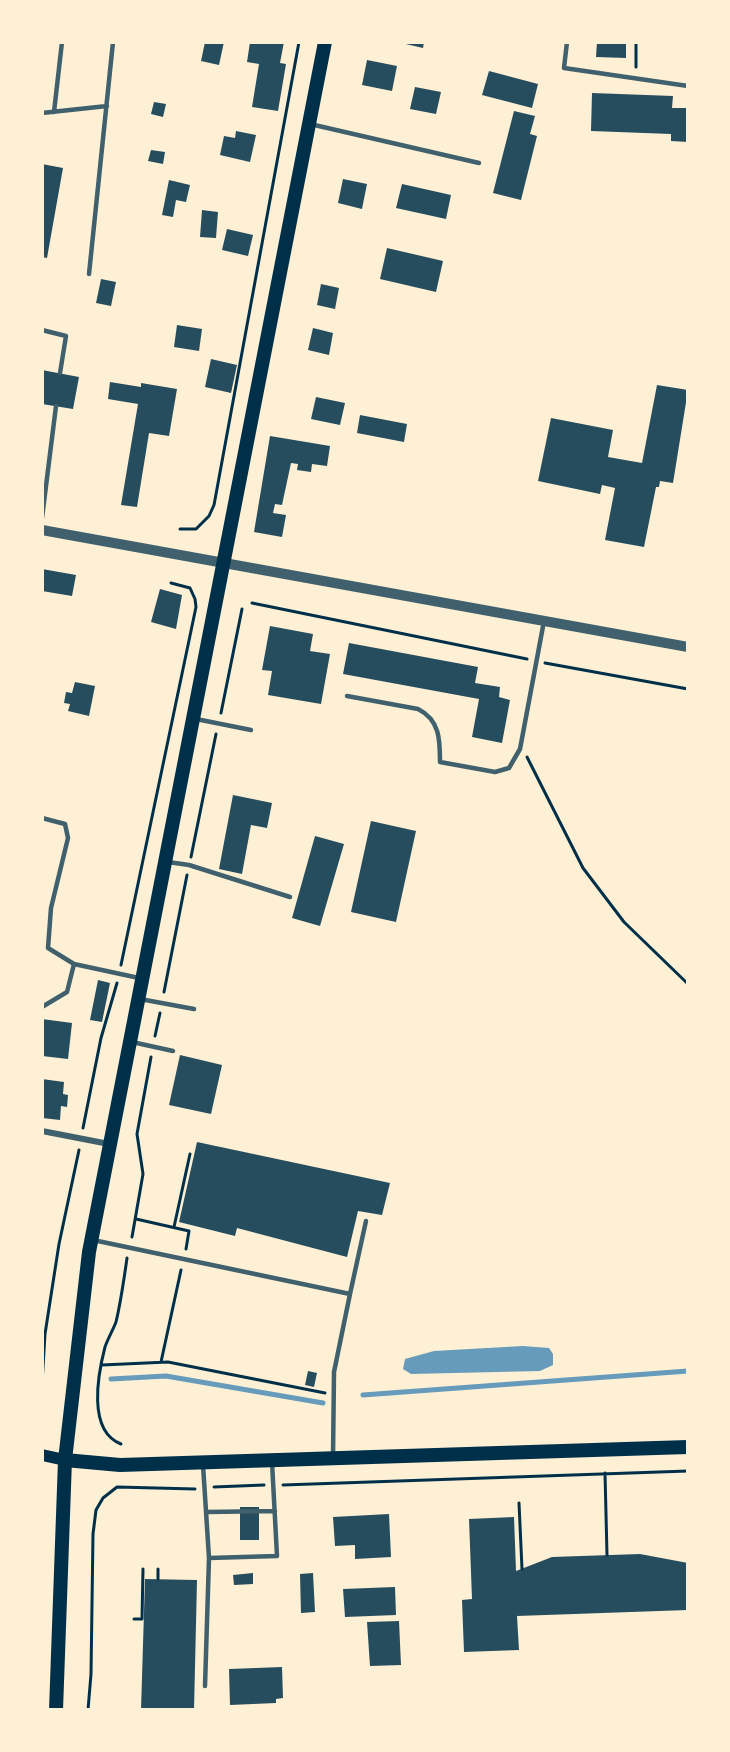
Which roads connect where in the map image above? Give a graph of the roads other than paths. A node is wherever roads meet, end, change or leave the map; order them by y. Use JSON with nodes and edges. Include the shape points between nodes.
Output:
{"nodes":[{"id":1,"x":62,"y":42,"type":"edge"},
{"id":2,"x":113,"y":42,"type":"edge"},
{"id":3,"x":325,"y":42,"type":"edge"},
{"id":4,"x":567,"y":42,"type":"edge"},
{"id":5,"x":688,"y":86,"type":"edge"},
{"id":6,"x":107,"y":106,"type":"junction"},
{"id":7,"x":54,"y":112,"type":"junction"},
{"id":8,"x":42,"y":113,"type":"edge"},
{"id":9,"x":310,"y":124,"type":"junction"},
{"id":10,"x":479,"y":163,"type":"dead end"},
{"id":11,"x":89,"y":274,"type":"dead end"},
{"id":12,"x":42,"y":330,"type":"edge"},
{"id":13,"x":60,"y":373,"type":"dead end"},
{"id":14,"x":56,"y":406,"type":"dead end"},
{"id":15,"x":42,"y":518,"type":"edge"},
{"id":16,"x":42,"y":530,"type":"edge"},
{"id":17,"x":223,"y":564,"type":"junction"},
{"id":18,"x":544,"y":621,"type":"junction"},
{"id":19,"x":688,"y":647,"type":"edge"},
{"id":20,"x":347,"y":696,"type":"dead end"},
{"id":21,"x":193,"y":719,"type":"junction"},
{"id":22,"x":251,"y":730,"type":"dead end"},
{"id":23,"x":42,"y":818,"type":"edge"},
{"id":24,"x":165,"y":861,"type":"junction"},
{"id":25,"x":290,"y":897,"type":"dead end"},
{"id":26,"x":74,"y":964,"type":"junction"},
{"id":27,"x":142,"y":979,"type":"junction"},
{"id":28,"x":138,"y":998,"type":"junction"},
{"id":29,"x":42,"y":1007,"type":"edge"},
{"id":30,"x":194,"y":1009,"type":"dead end"},
{"id":31,"x":129,"y":1042,"type":"junction"},
{"id":32,"x":173,"y":1052,"type":"dead end"},
{"id":33,"x":42,"y":1131,"type":"edge"},
{"id":34,"x":109,"y":1144,"type":"junction"},
{"id":35,"x":366,"y":1221,"type":"dead end"},
{"id":36,"x":91,"y":1240,"type":"junction"},
{"id":37,"x":350,"y":1294,"type":"junction"},
{"id":38,"x":688,"y":1447,"type":"edge"},
{"id":39,"x":42,"y":1455,"type":"edge"},
{"id":40,"x":333,"y":1459,"type":"junction"},
{"id":41,"x":65,"y":1460,"type":"junction"},
{"id":42,"x":272,"y":1460,"type":"junction"},
{"id":43,"x":202,"y":1462,"type":"junction"},
{"id":44,"x":275,"y":1511,"type":"junction"},
{"id":45,"x":207,"y":1512,"type":"junction"},
{"id":46,"x":209,"y":1558,"type":"junction"},
{"id":47,"x":205,"y":1686,"type":"dead end"},
{"id":48,"x":56,"y":1710,"type":"edge"}],
"edges":[{"from":1,"to":7,"type":"lane"},
{"from":2,"to":6,"type":"lane"},
{"from":3,"to":9,"type":"main road"},
{"from":4,"to":5,"type":"lane","via":[[564,68]]},
{"from":6,"to":7,"type":"lane"},
{"from":6,"to":11,"type":"lane"},
{"from":7,"to":8,"type":"lane"},
{"from":9,"to":10,"type":"lane"},
{"from":9,"to":17,"type":"main road"},
{"from":12,"to":13,"type":"lane","via":[[66,336]]},
{"from":14,"to":15,"type":"lane"},
{"from":16,"to":17,"type":"street"},
{"from":17,"to":18,"type":"street"},
{"from":17,"to":21,"type":"main road"},
{"from":18,"to":19,"type":"street"},
{"from":18,"to":20,"type":"lane","via":[[520,749],[509,768],[495,772],[440,762],[438,728],[428,714]]},
{"from":21,"to":22,"type":"lane"},
{"from":21,"to":24,"type":"main road"},
{"from":23,"to":26,"type":"lane","via":[[65,824],[68,838],[51,908],[48,948]]},
{"from":24,"to":25,"type":"lane"},
{"from":24,"to":27,"type":"main road"},
{"from":26,"to":27,"type":"lane"},
{"from":26,"to":29,"type":"lane","via":[[67,992]]},
{"from":27,"to":28,"type":"main road"},
{"from":28,"to":30,"type":"lane"},
{"from":28,"to":31,"type":"main road"},
{"from":31,"to":32,"type":"lane"},
{"from":31,"to":34,"type":"main road"},
{"from":33,"to":34,"type":"street"},
{"from":34,"to":36,"type":"main road"},
{"from":35,"to":37,"type":"lane"},
{"from":36,"to":37,"type":"lane"},
{"from":36,"to":41,"type":"main road"},
{"from":37,"to":40,"type":"lane","via":[[332,1394]]},
{"from":38,"to":40,"type":"main road"},
{"from":39,"to":41,"type":"main road"},
{"from":40,"to":42,"type":"main road"},
{"from":41,"to":43,"type":"main road","via":[[120,1465]]},
{"from":41,"to":48,"type":"main road"},
{"from":42,"to":43,"type":"main road"},
{"from":42,"to":44,"type":"lane"},
{"from":43,"to":45,"type":"lane"},
{"from":44,"to":45,"type":"lane"},
{"from":44,"to":46,"type":"lane","via":[[277,1556]]},
{"from":45,"to":46,"type":"lane"},
{"from":46,"to":47,"type":"lane"}]}
